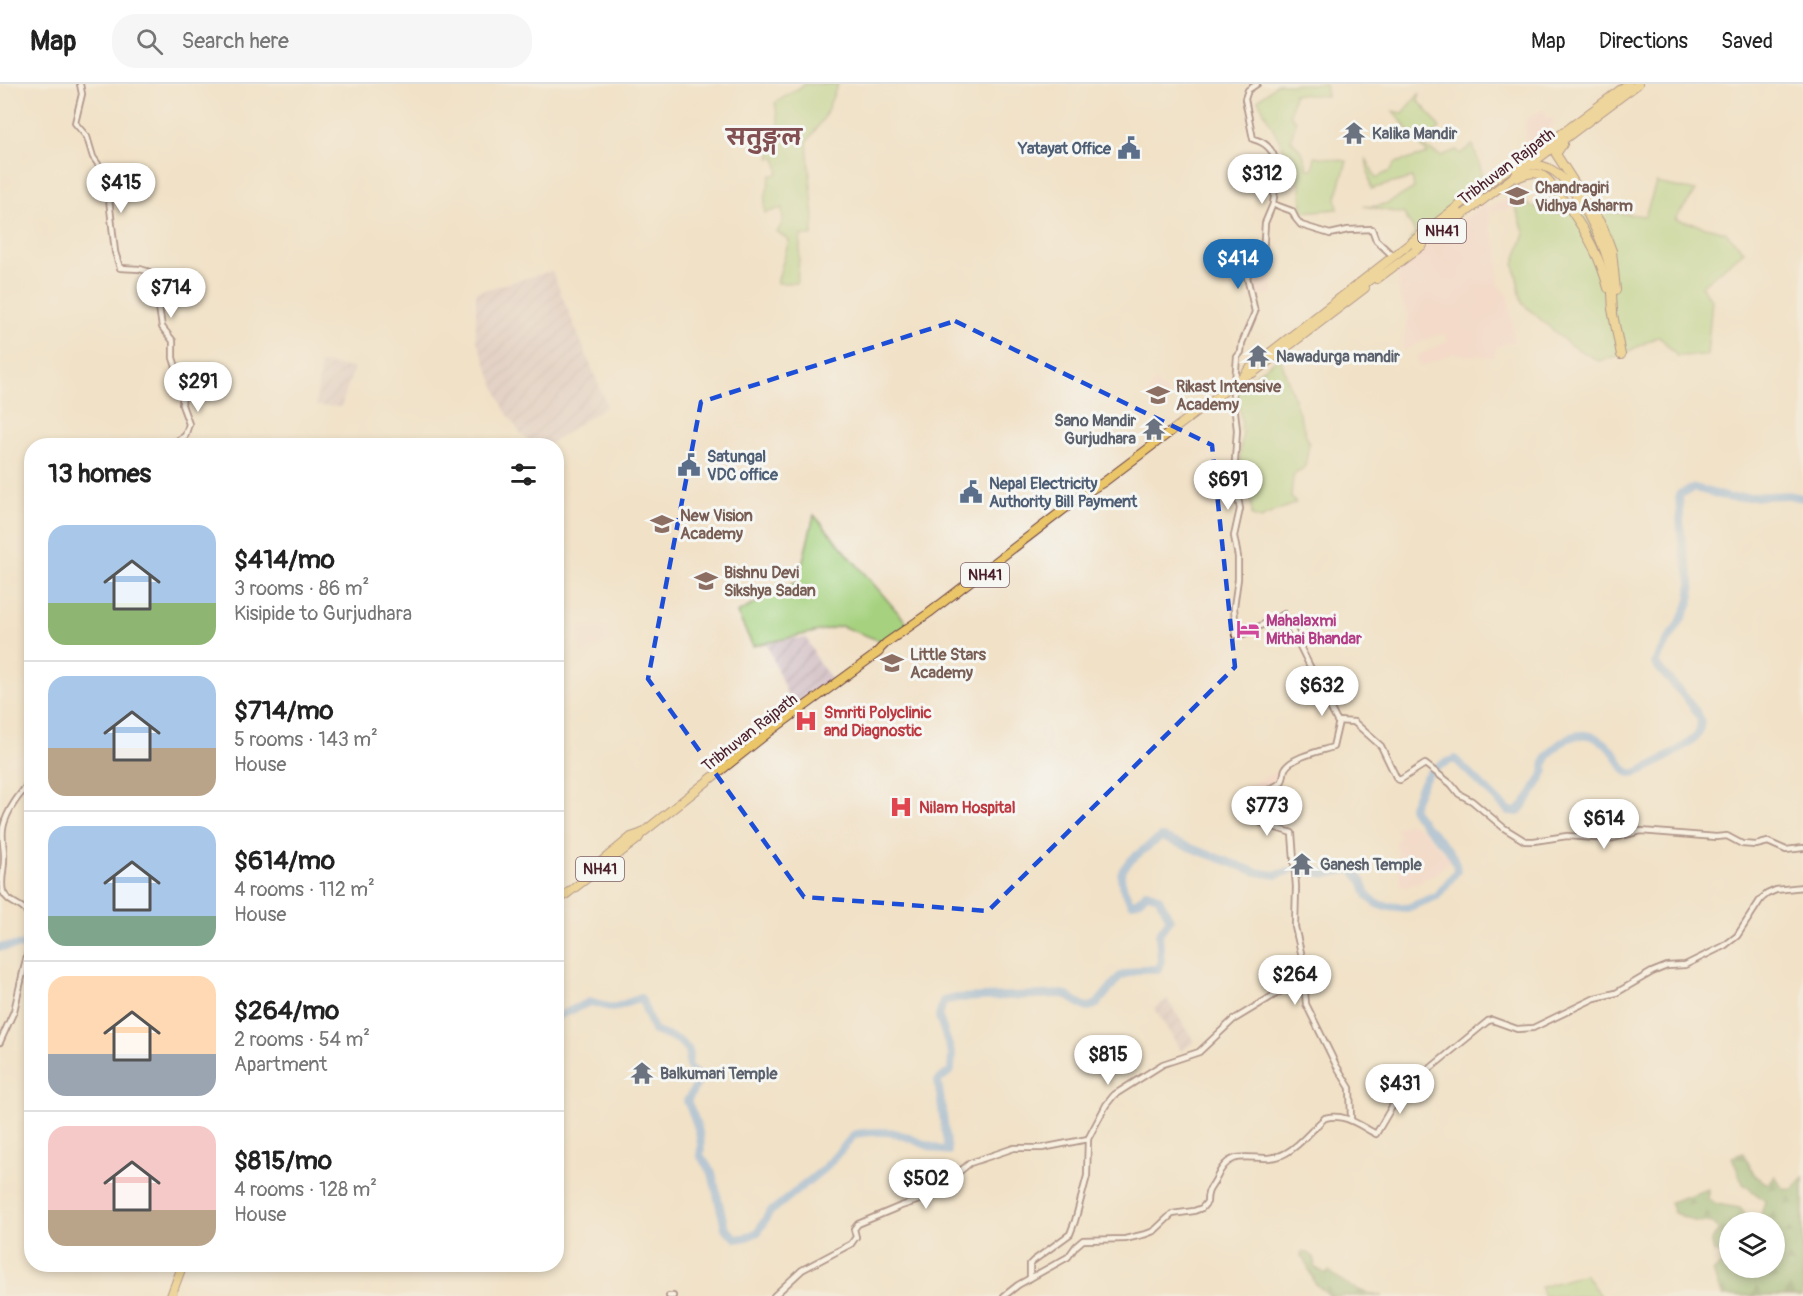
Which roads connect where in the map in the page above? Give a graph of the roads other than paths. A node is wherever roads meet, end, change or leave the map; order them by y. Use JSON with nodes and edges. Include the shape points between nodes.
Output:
{"nodes":[{"id":1,"x":80,"y":84,"type":"edge"},
{"id":2,"x":1257,"y":84,"type":"edge"},
{"id":3,"x":1628,"y":84,"type":"edge"},
{"id":4,"x":1638,"y":84,"type":"edge"},
{"id":5,"x":1575,"y":132,"type":"junction"},
{"id":6,"x":1507,"y":182,"type":"junction"},
{"id":7,"x":1273,"y":204,"type":"junction"},
{"id":8,"x":1393,"y":256,"type":"junction"},
{"id":9,"x":1613,"y":311,"type":"junction"},
{"id":10,"x":1621,"y":355,"type":"dead end"},
{"id":11,"x":1260,"y":361,"type":"junction"},
{"id":12,"x":1244,"y":376,"type":"junction"},
{"id":13,"x":1234,"y":384,"type":"junction"},
{"id":14,"x":182,"y":438,"type":"edge"},
{"id":15,"x":1339,"y":721,"type":"junction"},
{"id":16,"x":24,"y":788,"type":"edge"},
{"id":17,"x":641,"y":834,"type":"junction"},
{"id":18,"x":1803,"y":848,"type":"edge"},
{"id":19,"x":1803,"y":887,"type":"edge"},
{"id":20,"x":564,"y":890,"type":"edge"},
{"id":21,"x":564,"y":896,"type":"edge"},
{"id":22,"x":24,"y":908,"type":"edge"},
{"id":23,"x":24,"y":970,"type":"edge"},
{"id":24,"x":1302,"y":973,"type":"junction"},
{"id":25,"x":0,"y":1042,"type":"edge"},
{"id":26,"x":1351,"y":1119,"type":"junction"},
{"id":27,"x":1088,"y":1139,"type":"junction"},
{"id":28,"x":180,"y":1272,"type":"edge"},
{"id":29,"x":1030,"y":1278,"type":"junction"},
{"id":30,"x":171,"y":1296,"type":"edge"},
{"id":31,"x":774,"y":1296,"type":"edge"},
{"id":32,"x":1004,"y":1296,"type":"edge"}],
"edges":[{"from":1,"to":14,"type":"street","via":[[75,123],[87,137],[109,199],[120,268],[150,272],[162,327],[173,341],[173,358],[183,388],[182,405],[189,424]]},
{"from":2,"to":7,"type":"street","via":[[1248,90],[1246,102],[1253,139],[1270,146],[1276,163]]},
{"from":3,"to":8,"type":"highway","name":"Tribhuvan Rajpath","number":"NH41"},
{"from":4,"to":5,"type":"highway","name":"Tribhuvan Rajpath","number":"NH41"},
{"from":5,"to":6,"type":"highway","name":"Tribhuvan Rajpath","number":"NH41"},
{"from":5,"to":9,"type":"highway","via":[[1556,154],[1608,240],[1616,280]]},
{"from":6,"to":9,"type":"highway","via":[[1533,173],[1552,184],[1595,251]]},
{"from":6,"to":12,"type":"highway","name":"Tribhuvan Rajpath","number":"NH41"},
{"from":7,"to":8,"type":"street","via":[[1292,211],[1301,225],[1330,234],[1372,229],[1376,240]]},
{"from":7,"to":13,"type":"street","via":[[1265,223],[1263,256],[1247,277],[1256,312],[1237,357]]},
{"from":8,"to":11,"type":"highway","name":"Tribhuvan Rajpath","number":"NH41"},
{"from":9,"to":10,"type":"highway"},
{"from":9,"to":11,"type":"highway","via":[[1610,270],[1589,218],[1560,176],[1537,165],[1525,165]]},
{"from":11,"to":12,"type":"highway","name":"Tribhuvan Rajpath","number":"NH41"},
{"from":12,"to":13,"type":"highway","name":"Tribhuvan Rajpath","number":"NH41"},
{"from":13,"to":15,"type":"street","via":[[1234,476],[1240,509],[1234,536],[1238,568],[1236,634],[1244,634],[1284,614]]},
{"from":13,"to":17,"type":"highway","name":"Tribhuvan Rajpath","number":"NH41","via":[[886,643]]},
{"from":15,"to":18,"type":"street","via":[[1354,722],[1381,746],[1397,779],[1425,764],[1503,828],[1525,841],[1568,836],[1609,839],[1641,831],[1727,836],[1742,844],[1768,842],[1786,850]]},
{"from":15,"to":24,"type":"street","via":[[1333,747],[1302,756],[1288,765],[1281,783],[1242,805],[1261,823],[1292,833],[1295,927]]},
{"from":16,"to":22,"type":"street","via":[[3,827],[1,882],[10,901]]},
{"from":17,"to":20,"type":"highway","name":"Tribhuvan Rajpath","number":"NH41","via":[[631,837]]},
{"from":17,"to":21,"type":"highway","name":"Tribhuvan Rajpath","number":"NH41"},
{"from":19,"to":26,"type":"street","via":[[1767,894],[1737,936],[1685,965],[1652,972],[1616,993],[1596,998],[1533,1028],[1517,1029],[1488,1021],[1400,1094],[1376,1134]]},
{"from":23,"to":25,"type":"street","via":[[14,1011]]},
{"from":24,"to":26,"type":"street","via":[[1306,1004],[1350,1088]]},
{"from":24,"to":27,"type":"street","via":[[1286,988],[1233,1020],[1199,1052],[1163,1064],[1114,1095]]},
{"from":26,"to":29,"type":"street","via":[[1325,1118],[1288,1153],[1275,1158],[1240,1156],[1229,1160],[1207,1191],[1208,1202],[1202,1209],[1172,1214],[1146,1234],[1083,1240],[1068,1257]]},
{"from":27,"to":29,"type":"street","via":[[1087,1176],[1070,1234],[1030,1264]]},
{"from":27,"to":31,"type":"street","via":[[1042,1148],[1014,1148],[970,1163],[947,1177],[929,1197],[858,1224],[851,1244],[802,1270]]},
{"from":28,"to":30,"type":"highway"},
{"from":29,"to":32,"type":"street"}]}
